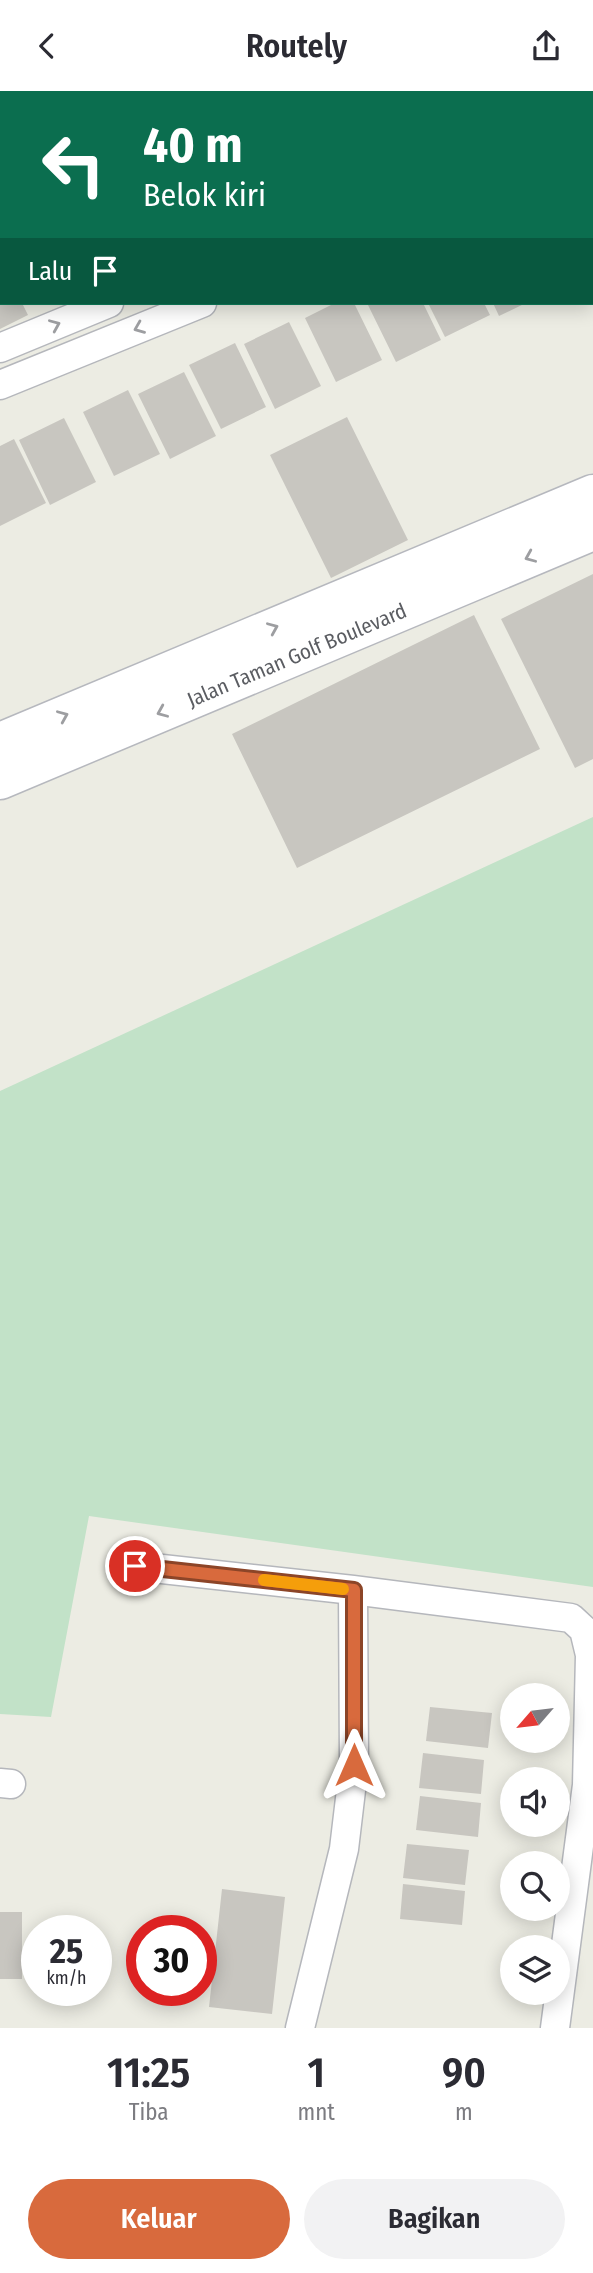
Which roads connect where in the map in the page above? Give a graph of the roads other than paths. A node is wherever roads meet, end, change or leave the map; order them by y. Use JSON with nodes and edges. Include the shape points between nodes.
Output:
{"nodes":[{"id":1,"x":104,"y":305,"type":"edge"},
{"id":2,"x":197,"y":305,"type":"edge"},
{"id":3,"x":0,"y":348,"type":"edge"},
{"id":4,"x":0,"y":385,"type":"edge"},
{"id":5,"x":589,"y":515,"type":"edge"},
{"id":6,"x":0,"y":742,"type":"edge"},
{"id":7,"x":0,"y":780,"type":"edge"},
{"id":8,"x":135,"y":1566,"type":"dead end"},
{"id":9,"x":354,"y":1590,"type":"junction"},
{"id":10,"x":300,"y":2028,"type":"edge"},
{"id":11,"x":555,"y":2028,"type":"edge"}],
"edges":[{"from":3,"to":1,"type":"street","one_way":true},
{"from":2,"to":4,"type":"street","one_way":true},
{"from":6,"to":5,"type":"street","name":"Jalan Taman Golf Boulevard","one_way":true},
{"from":5,"to":7,"type":"street","name":"Jalan Taman Golf Boulevard","one_way":true},
{"from":8,"to":9,"type":"street"},
{"from":9,"to":10,"type":"street","via":[[354,1765],[344,1849]]},
{"from":9,"to":11,"type":"street","via":[[571,1618],[584,1630],[590,1655],[587,1785]]}]}
